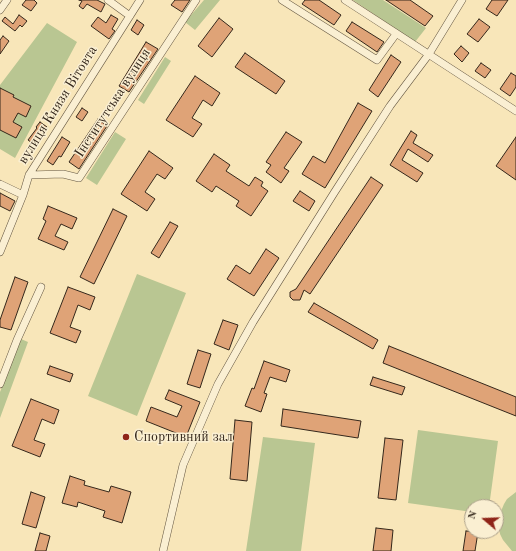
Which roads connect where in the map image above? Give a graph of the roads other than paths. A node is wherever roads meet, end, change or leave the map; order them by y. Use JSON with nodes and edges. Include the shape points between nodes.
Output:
{"nodes":[{"id":1,"x":7,"y":0,"type":"edge"},
{"id":2,"x":108,"y":0,"type":"edge"},
{"id":3,"x":140,"y":0,"type":"edge"},
{"id":4,"x":196,"y":0,"type":"edge"},
{"id":5,"x":282,"y":0,"type":"edge"},
{"id":6,"x":345,"y":0,"type":"edge"},
{"id":7,"x":462,"y":0,"type":"edge"},
{"id":8,"x":0,"y":10,"type":"edge"},
{"id":9,"x":130,"y":16,"type":"junction"},
{"id":10,"x":396,"y":34,"type":"junction"},
{"id":11,"x":429,"y":54,"type":"junction"},
{"id":12,"x":516,"y":111,"type":"edge"},
{"id":13,"x":29,"y":174,"type":"junction"},
{"id":14,"x":0,"y":184,"type":"edge"},
{"id":15,"x":23,"y":195,"type":"junction"},
{"id":16,"x":0,"y":252,"type":"edge"},
{"id":17,"x":42,"y":287,"type":"dead end"},
{"id":18,"x":0,"y":384,"type":"edge"},
{"id":19,"x":163,"y":551,"type":"edge"}],
"edges":[{"from":1,"to":8,"type":"street"},
{"from":2,"to":9,"type":"street"},
{"from":3,"to":9,"type":"street","name":"вулиця Князя Вітовта"},
{"from":4,"to":13,"type":"street","name":"Інститутська вулиця","via":[[79,178],[63,174]]},
{"from":5,"to":10,"type":"street","via":[[377,60]]},
{"from":6,"to":10,"type":"street"},
{"from":7,"to":11,"type":"street"},
{"from":9,"to":13,"type":"street","name":"вулиця Князя Вітовта"},
{"from":10,"to":11,"type":"street"},
{"from":11,"to":12,"type":"street"},
{"from":11,"to":19,"type":"street","via":[[390,106],[334,193],[253,322],[218,384],[183,465]]},
{"from":13,"to":15,"type":"street","name":"вулиця Князя Вітовта"},
{"from":14,"to":15,"type":"street"},
{"from":15,"to":16,"type":"street","name":"вулиця Князя Вітовта"},
{"from":17,"to":18,"type":"street"}]}
